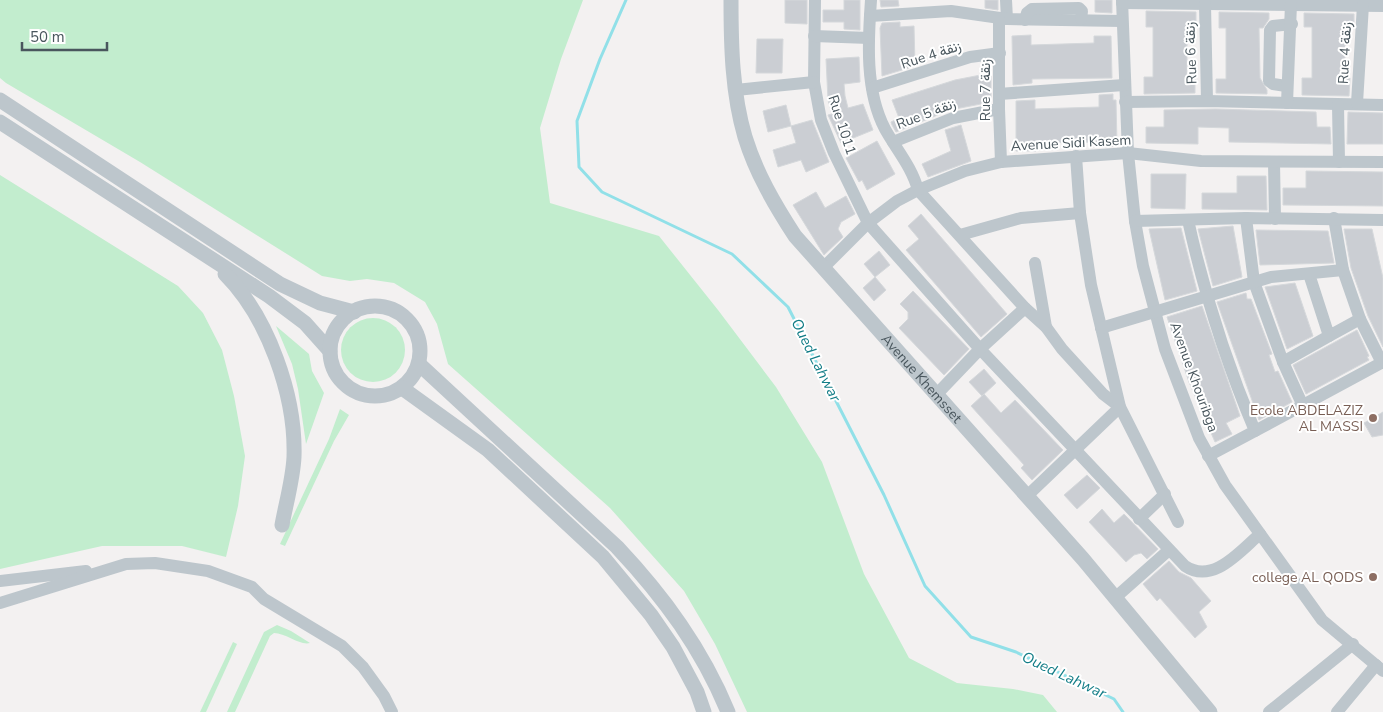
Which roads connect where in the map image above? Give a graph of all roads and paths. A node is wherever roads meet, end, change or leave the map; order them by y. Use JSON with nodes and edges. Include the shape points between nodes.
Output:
{"nodes":[{"id":1,"x":730,"y":0,"type":"edge"},
{"id":2,"x":815,"y":0,"type":"edge"},
{"id":3,"x":871,"y":0,"type":"edge"},
{"id":4,"x":1006,"y":0,"type":"edge"},
{"id":5,"x":1122,"y":2,"type":"edge"},
{"id":6,"x":1236,"y":2,"type":"edge"},
{"id":7,"x":1327,"y":3,"type":"edge"},
{"id":8,"x":1205,"y":4,"type":"junction"},
{"id":9,"x":1291,"y":4,"type":"junction"},
{"id":10,"x":1363,"y":5,"type":"junction"},
{"id":11,"x":1383,"y":6,"type":"edge"},
{"id":12,"x":870,"y":16,"type":"junction"},
{"id":13,"x":1003,"y":18,"type":"junction"},
{"id":14,"x":1122,"y":21,"type":"junction"},
{"id":15,"x":1292,"y":24,"type":"junction"},
{"id":16,"x":814,"y":36,"type":"junction"},
{"id":17,"x":869,"y":38,"type":"junction"},
{"id":18,"x":1000,"y":53,"type":"junction"},
{"id":19,"x":814,"y":82,"type":"junction"},
{"id":20,"x":1124,"y":86,"type":"junction"},
{"id":21,"x":1286,"y":86,"type":"junction"},
{"id":22,"x":872,"y":88,"type":"junction"},
{"id":23,"x":736,"y":90,"type":"junction"},
{"id":24,"x":999,"y":94,"type":"junction"},
{"id":25,"x":0,"y":100,"type":"edge"},
{"id":26,"x":1207,"y":101,"type":"junction"},
{"id":27,"x":1125,"y":102,"type":"junction"},
{"id":28,"x":1287,"y":103,"type":"junction"},
{"id":29,"x":1357,"y":103,"type":"junction"},
{"id":30,"x":1338,"y":105,"type":"junction"},
{"id":31,"x":1383,"y":105,"type":"edge"},
{"id":32,"x":998,"y":109,"type":"junction"},
{"id":33,"x":0,"y":122,"type":"edge"},
{"id":34,"x":893,"y":142,"type":"junction"},
{"id":35,"x":1128,"y":153,"type":"junction"},
{"id":36,"x":1076,"y":156,"type":"junction"},
{"id":37,"x":1001,"y":162,"type":"junction"},
{"id":38,"x":1274,"y":162,"type":"junction"},
{"id":39,"x":1339,"y":162,"type":"junction"},
{"id":40,"x":1383,"y":162,"type":"edge"},
{"id":41,"x":918,"y":190,"type":"junction"},
{"id":42,"x":1080,"y":213,"type":"junction"},
{"id":43,"x":1246,"y":218,"type":"junction"},
{"id":44,"x":1334,"y":218,"type":"junction"},
{"id":45,"x":1276,"y":219,"type":"junction"},
{"id":46,"x":1188,"y":220,"type":"junction"},
{"id":47,"x":1383,"y":220,"type":"edge"},
{"id":48,"x":1135,"y":221,"type":"junction"},
{"id":49,"x":868,"y":224,"type":"junction"},
{"id":50,"x":960,"y":235,"type":"junction"},
{"id":51,"x":208,"y":257,"type":"junction"},
{"id":52,"x":1035,"y":264,"type":"dead end"},
{"id":53,"x":823,"y":268,"type":"junction"},
{"id":54,"x":1343,"y":270,"type":"junction"},
{"id":55,"x":1309,"y":274,"type":"junction"},
{"id":56,"x":1254,"y":282,"type":"junction"},
{"id":57,"x":1207,"y":298,"type":"junction"},
{"id":58,"x":1025,"y":308,"type":"junction"},
{"id":59,"x":354,"y":312,"type":"junction"},
{"id":60,"x":1156,"y":313,"type":"junction"},
{"id":61,"x":1360,"y":319,"type":"junction"},
{"id":62,"x":1046,"y":327,"type":"junction"},
{"id":63,"x":1101,"y":328,"type":"junction"},
{"id":64,"x":1329,"y":336,"type":"junction"},
{"id":65,"x":980,"y":349,"type":"junction"},
{"id":66,"x":330,"y":352,"type":"junction"},
{"id":67,"x":1283,"y":362,"type":"junction"},
{"id":68,"x":1382,"y":363,"type":"edge"},
{"id":69,"x":419,"y":364,"type":"junction"},
{"id":70,"x":402,"y":388,"type":"junction"},
{"id":71,"x":936,"y":395,"type":"junction"},
{"id":72,"x":1303,"y":406,"type":"junction"},
{"id":73,"x":1120,"y":407,"type":"junction"},
{"id":74,"x":1255,"y":431,"type":"junction"},
{"id":75,"x":1074,"y":449,"type":"junction"},
{"id":76,"x":1208,"y":456,"type":"junction"},
{"id":77,"x":1165,"y":494,"type":"junction"},
{"id":78,"x":1027,"y":496,"type":"junction"},
{"id":79,"x":1139,"y":520,"type":"junction"},
{"id":80,"x":1178,"y":522,"type":"dead end"},
{"id":81,"x":282,"y":525,"type":"dead end"},
{"id":82,"x":1260,"y":534,"type":"junction"},
{"id":83,"x":1169,"y":550,"type":"junction"},
{"id":84,"x":109,"y":569,"type":"junction"},
{"id":85,"x":0,"y":581,"type":"edge"},
{"id":86,"x":1116,"y":598,"type":"junction"},
{"id":87,"x":0,"y":603,"type":"edge"},
{"id":88,"x":1353,"y":644,"type":"junction"},
{"id":89,"x":1380,"y":668,"type":"edge"},
{"id":90,"x":392,"y":712,"type":"edge"},
{"id":91,"x":704,"y":712,"type":"edge"},
{"id":92,"x":728,"y":712,"type":"edge"},
{"id":93,"x":1210,"y":712,"type":"edge"},
{"id":94,"x":1269,"y":712,"type":"edge"},
{"id":95,"x":1337,"y":712,"type":"edge"}],
"edges":[{"from":1,"to":23,"type":"street","name":"Avenue Khemsset"},
{"from":2,"to":16,"type":"street","name":"Rue 1011"},
{"from":3,"to":12,"type":"street"},
{"from":4,"to":13,"type":"street","name":"Rue 7 زنقة"},
{"from":5,"to":8,"type":"street"},
{"from":5,"to":14,"type":"street","name":"Avenue Khouribga"},
{"from":6,"to":8,"type":"street"},
{"from":6,"to":9,"type":"street"},
{"from":7,"to":9,"type":"street"},
{"from":7,"to":10,"type":"street"},
{"from":8,"to":26,"type":"street","name":"Rue 6 زنقة"},
{"from":9,"to":15,"type":"street"},
{"from":10,"to":11,"type":"street"},
{"from":10,"to":29,"type":"street","name":"Rue 4 زنقة"},
{"from":12,"to":13,"type":"street","via":[[946,11]]},
{"from":12,"to":17,"type":"street"},
{"from":13,"to":14,"type":"street"},
{"from":13,"to":18,"type":"street","name":"Rue 7 زنقة"},
{"from":14,"to":20,"type":"street","name":"Avenue Khouribga"},
{"from":15,"to":21,"type":"street"},
{"from":15,"to":21,"type":"street","via":[[1273,26],[1270,30],[1269,80]]},
{"from":16,"to":17,"type":"street"},
{"from":16,"to":19,"type":"street","name":"Rue 1011"},
{"from":17,"to":22,"type":"street"},
{"from":18,"to":22,"type":"street","name":"Rue 4 زنقة","via":[[970,57]]},
{"from":18,"to":24,"type":"street","name":"Rue 7 زنقة"},
{"from":19,"to":23,"type":"street"},
{"from":19,"to":49,"type":"street","name":"Rue 1011","via":[[827,136]]},
{"from":20,"to":24,"type":"street"},
{"from":20,"to":27,"type":"street","name":"Avenue Khouribga"},
{"from":21,"to":28,"type":"street"},
{"from":22,"to":34,"type":"street","via":[[882,123]]},
{"from":23,"to":53,"type":"street","name":"Avenue Khemsset","via":[[745,137],[769,194],[795,236]]},
{"from":24,"to":32,"type":"street","name":"Rue 7 زنقة"},
{"from":25,"to":59,"type":"street","via":[[280,284],[320,303]]},
{"from":26,"to":27,"type":"street"},
{"from":26,"to":28,"type":"street"},
{"from":27,"to":35,"type":"street","name":"Avenue Khouribga"},
{"from":28,"to":30,"type":"street"},
{"from":29,"to":30,"type":"street"},
{"from":29,"to":31,"type":"street"},
{"from":30,"to":39,"type":"street"},
{"from":32,"to":34,"type":"street","name":"Rue 5 زنقة","via":[[952,118]]},
{"from":32,"to":37,"type":"street","name":"Rue 7 زنقة"},
{"from":33,"to":51,"type":"street"},
{"from":34,"to":41,"type":"street","via":[[915,178]]},
{"from":35,"to":36,"type":"street","name":"Avenue Sidi Kasem"},
{"from":35,"to":38,"type":"street","name":"Avenue Sidi Kasem","via":[[1201,162]]},
{"from":35,"to":48,"type":"street","name":"Avenue Khouribga"},
{"from":36,"to":37,"type":"street","name":"Avenue Sidi Kasem"},
{"from":36,"to":42,"type":"street"},
{"from":37,"to":41,"type":"street","name":"Avenue Sidi Kasem","via":[[965,171]]},
{"from":38,"to":39,"type":"street","name":"Avenue Sidi Kasem"},
{"from":38,"to":45,"type":"street"},
{"from":39,"to":40,"type":"street","name":"Avenue Sidi Kasem"},
{"from":41,"to":49,"type":"street","name":"Avenue Sidi Kasem"},
{"from":41,"to":50,"type":"street"},
{"from":42,"to":50,"type":"street","via":[[1020,218]]},
{"from":42,"to":63,"type":"street"},
{"from":43,"to":45,"type":"street"},
{"from":43,"to":46,"type":"street"},
{"from":43,"to":56,"type":"street"},
{"from":44,"to":45,"type":"street"},
{"from":44,"to":47,"type":"street"},
{"from":44,"to":54,"type":"street"},
{"from":46,"to":48,"type":"street"},
{"from":46,"to":57,"type":"street"},
{"from":48,"to":60,"type":"street","name":"Avenue Khouribga"},
{"from":49,"to":53,"type":"street","name":"Avenue Sidi Kasem"},
{"from":49,"to":65,"type":"street","name":"Rue 1011"},
{"from":50,"to":58,"type":"street"},
{"from":51,"to":66,"type":"street","via":[[295,315]]},
{"from":51,"to":81,"type":"street","via":[[233,283],[258,319],[290,400],[294,458]]},
{"from":52,"to":62,"type":"street"},
{"from":53,"to":71,"type":"street","name":"Avenue Khemsset"},
{"from":54,"to":55,"type":"street"},
{"from":54,"to":61,"type":"street"},
{"from":55,"to":56,"type":"street","via":[[1286,274]]},
{"from":55,"to":64,"type":"street"},
{"from":56,"to":57,"type":"street"},
{"from":56,"to":67,"type":"street"},
{"from":57,"to":60,"type":"street"},
{"from":57,"to":74,"type":"street","via":[[1229,367]]},
{"from":58,"to":62,"type":"street"},
{"from":58,"to":65,"type":"street"},
{"from":59,"to":66,"type":"street","via":[[335,330]]},
{"from":59,"to":69,"type":"street","via":[[375,306],[390,308],[403,315],[419,338]]},
{"from":60,"to":63,"type":"street"},
{"from":60,"to":76,"type":"street","name":"Avenue Khouribga","via":[[1165,349]]},
{"from":61,"to":64,"type":"street"},
{"from":61,"to":68,"type":"street"},
{"from":62,"to":73,"type":"street","via":[[1099,389]]},
{"from":63,"to":73,"type":"street"},
{"from":64,"to":67,"type":"street"},
{"from":65,"to":71,"type":"street"},
{"from":65,"to":75,"type":"street","name":"Rue 1011"},
{"from":66,"to":70,"type":"street","via":[[336,374],[351,390],[369,396],[383,396]]},
{"from":67,"to":72,"type":"street"},
{"from":68,"to":72,"type":"street"},
{"from":69,"to":70,"type":"street"},
{"from":69,"to":92,"type":"street","via":[[618,547],[642,573],[690,637],[716,682]]},
{"from":70,"to":91,"type":"street","via":[[488,450],[602,557],[673,647]]},
{"from":71,"to":78,"type":"street","name":"Avenue Khemsset"},
{"from":72,"to":74,"type":"street"},
{"from":73,"to":75,"type":"street"},
{"from":73,"to":77,"type":"street"},
{"from":74,"to":76,"type":"street"},
{"from":75,"to":78,"type":"street"},
{"from":75,"to":79,"type":"street","name":"Rue 1011"},
{"from":76,"to":82,"type":"street","name":"Avenue Khouribga"},
{"from":77,"to":79,"type":"street"},
{"from":77,"to":80,"type":"street"},
{"from":78,"to":86,"type":"street","name":"Avenue Khemsset"},
{"from":79,"to":83,"type":"street","name":"Rue 1011"},
{"from":82,"to":83,"type":"street","name":"Rue 1011","via":[[1223,565],[1208,572],[1191,571]]},
{"from":82,"to":88,"type":"street","name":"Avenue Khouribga","via":[[1322,620]]},
{"from":83,"to":86,"type":"street"},
{"from":84,"to":85,"type":"street"},
{"from":84,"to":87,"type":"street"},
{"from":84,"to":90,"type":"street","via":[[140,562],[155,563],[208,571],[252,586],[264,600],[342,646],[363,667]]},
{"from":86,"to":93,"type":"street","name":"Avenue Khemsset"},
{"from":88,"to":89,"type":"street","name":"Avenue Khouribga"},
{"from":88,"to":94,"type":"street"},
{"from":89,"to":95,"type":"street"}]}
